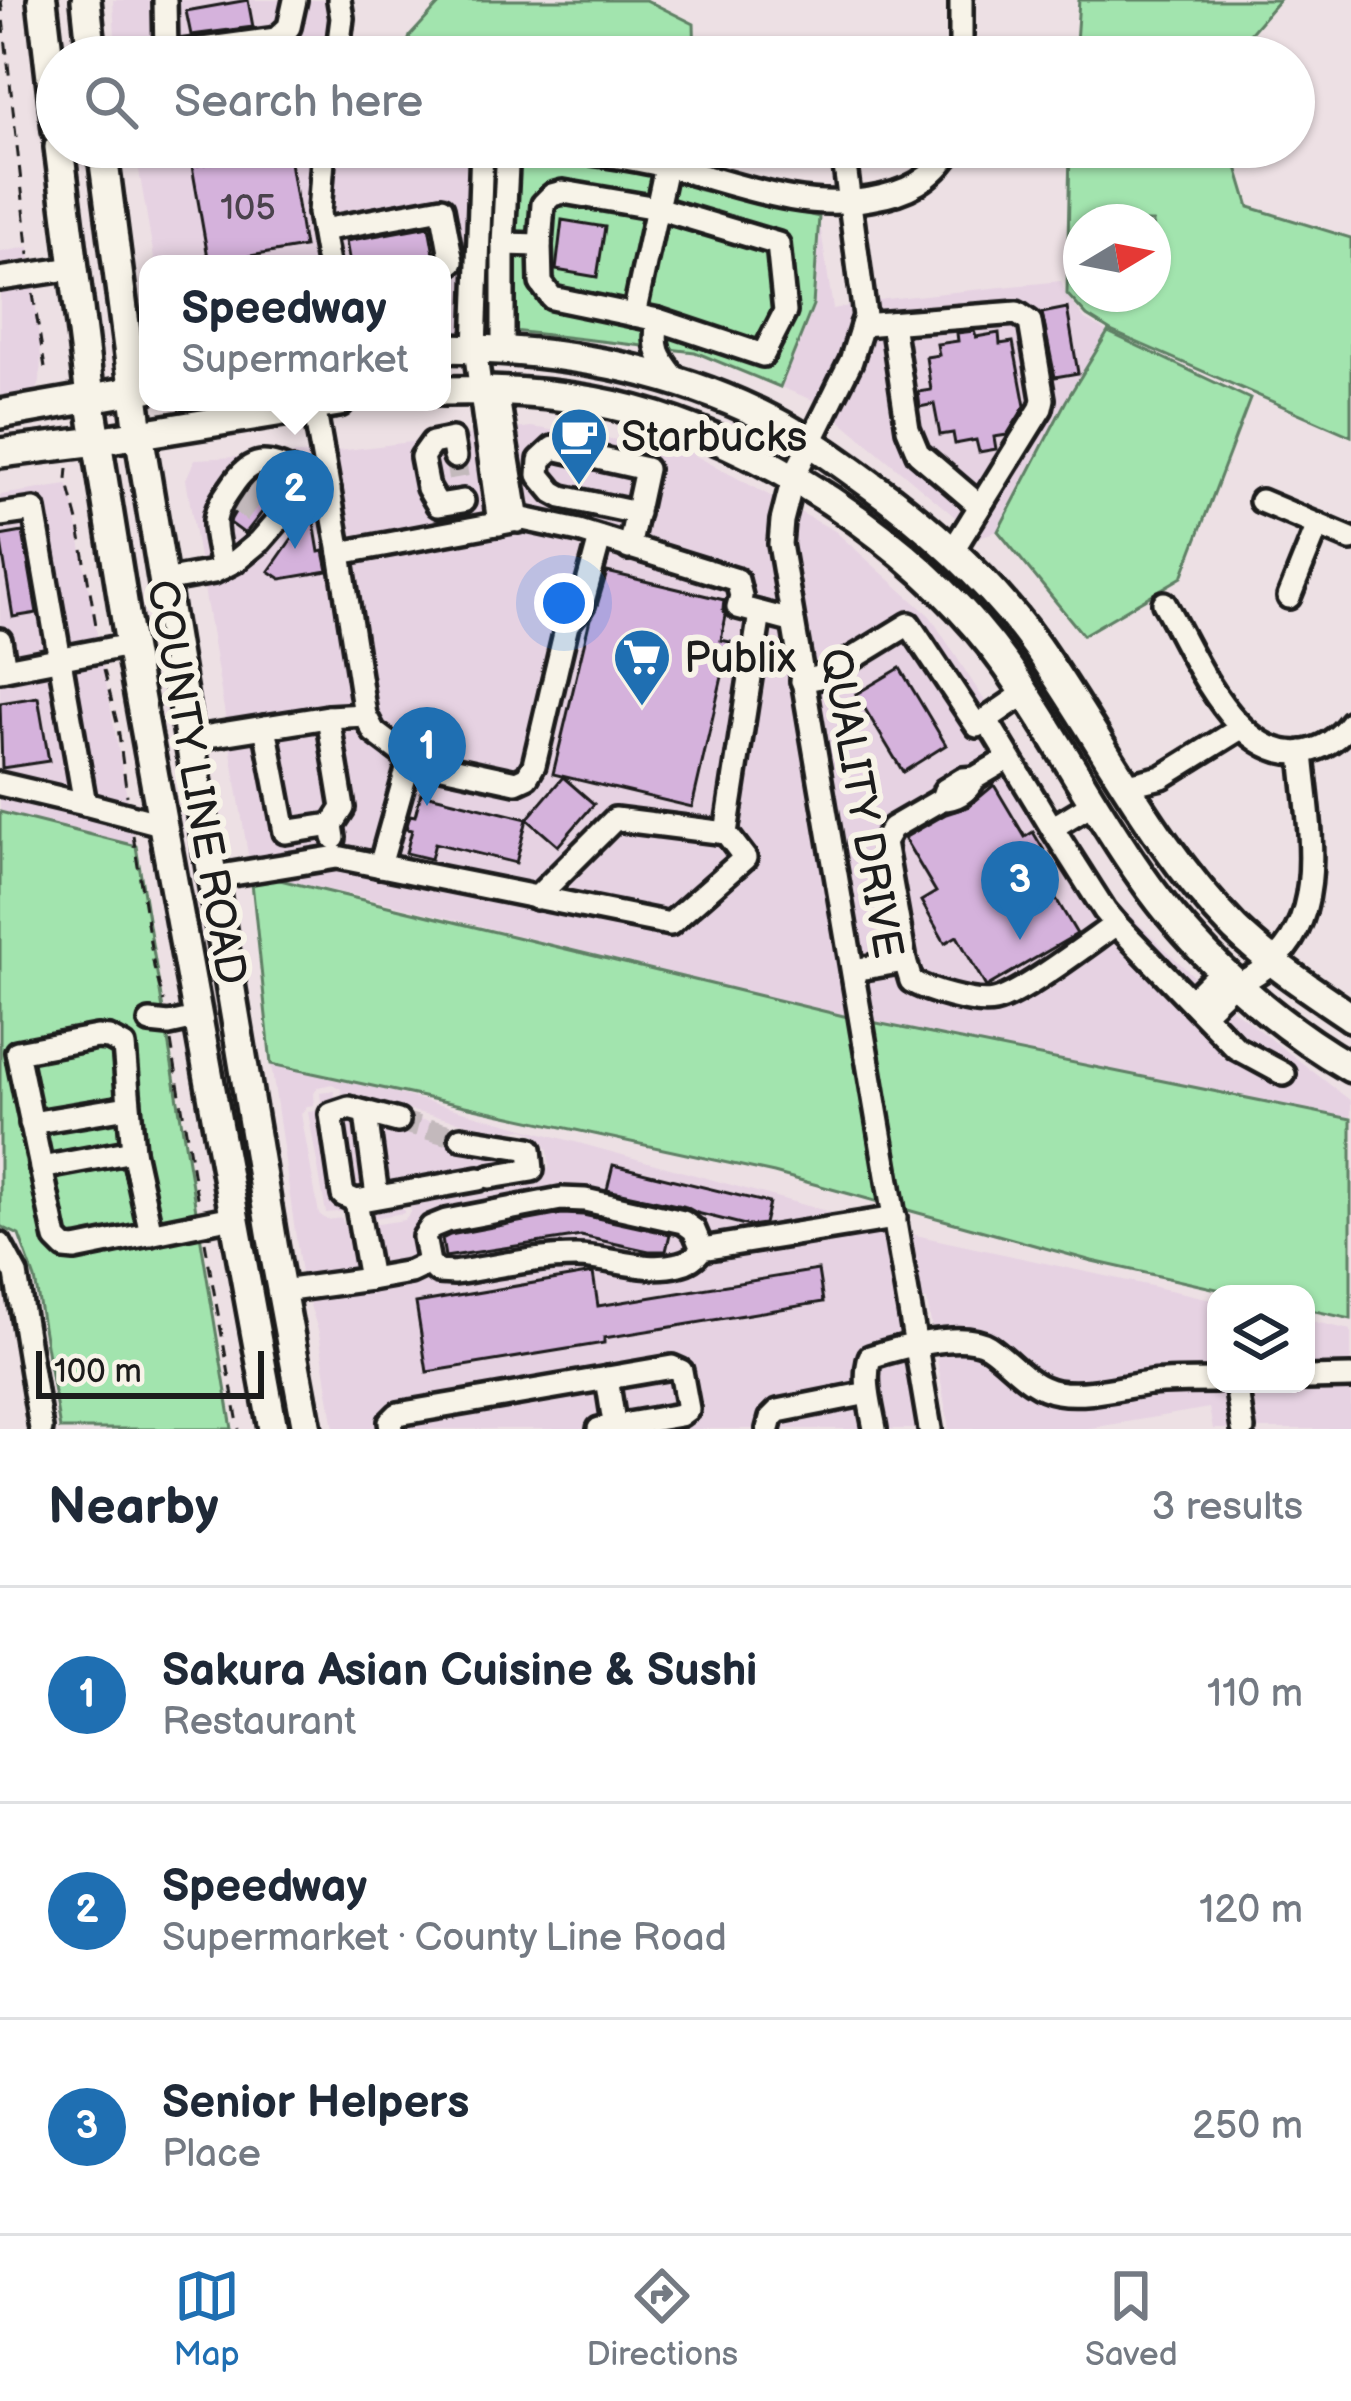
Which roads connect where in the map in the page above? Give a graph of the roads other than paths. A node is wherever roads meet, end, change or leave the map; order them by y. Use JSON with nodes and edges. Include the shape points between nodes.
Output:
{"nodes":[{"id":1,"x":43,"y":0,"type":"edge"},
{"id":2,"x":86,"y":0,"type":"edge"},
{"id":3,"x":295,"y":0,"type":"edge"},
{"id":4,"x":339,"y":0,"type":"edge"},
{"id":5,"x":961,"y":0,"type":"edge"},
{"id":6,"x":164,"y":2,"type":"edge"},
{"id":7,"x":47,"y":36,"type":"edge"},
{"id":8,"x":90,"y":36,"type":"edge"},
{"id":9,"x":165,"y":36,"type":"edge"},
{"id":10,"x":280,"y":36,"type":"edge"},
{"id":11,"x":340,"y":36,"type":"edge"},
{"id":12,"x":961,"y":36,"type":"edge"},
{"id":13,"x":62,"y":168,"type":"edge"},
{"id":14,"x":105,"y":168,"type":"edge"},
{"id":15,"x":321,"y":168,"type":"edge"},
{"id":16,"x":483,"y":168,"type":"edge"},
{"id":17,"x":507,"y":168,"type":"edge"},
{"id":18,"x":666,"y":168,"type":"edge"},
{"id":19,"x":670,"y":168,"type":"edge"},
{"id":20,"x":845,"y":168,"type":"edge"},
{"id":21,"x":937,"y":168,"type":"edge"},
{"id":22,"x":850,"y":203,"type":"junction"},
{"id":23,"x":658,"y":208,"type":"junction"},
{"id":24,"x":322,"y":230,"type":"junction"},
{"id":25,"x":503,"y":244,"type":"junction"},
{"id":26,"x":540,"y":245,"type":"junction"},
{"id":27,"x":326,"y":255,"type":"edge"},
{"id":28,"x":451,"y":255,"type":"edge"},
{"id":29,"x":74,"y":268,"type":"junction"},
{"id":30,"x":0,"y":279,"type":"edge"},
{"id":31,"x":634,"y":315,"type":"junction"},
{"id":32,"x":658,"y":320,"type":"junction"},
{"id":33,"x":892,"y":323,"type":"junction"},
{"id":34,"x":862,"y":325,"type":"junction"},
{"id":35,"x":451,"y":348,"type":"edge"},
{"id":36,"x":489,"y":349,"type":"junction"},
{"id":37,"x":139,"y":383,"type":"edge"},
{"id":38,"x":680,"y":384,"type":"junction"},
{"id":39,"x":139,"y":389,"type":"edge"},
{"id":40,"x":451,"y":391,"type":"edge"},
{"id":41,"x":488,"y":391,"type":"junction"},
{"id":42,"x":90,"y":397,"type":"junction"},
{"id":43,"x":140,"y":411,"type":"edge"},
{"id":44,"x":281,"y":411,"type":"edge"},
{"id":45,"x":326,"y":411,"type":"edge"},
{"id":46,"x":0,"y":413,"type":"edge"},
{"id":47,"x":139,"y":433,"type":"junction"},
{"id":48,"x":97,"y":441,"type":"junction"},
{"id":49,"x":811,"y":443,"type":"junction"},
{"id":50,"x":0,"y":453,"type":"edge"},
{"id":51,"x":455,"y":457,"type":"dead end"},
{"id":52,"x":793,"y":478,"type":"junction"},
{"id":53,"x":329,"y":490,"type":"junction"},
{"id":54,"x":1261,"y":501,"type":"dead end"},
{"id":55,"x":980,"y":506,"type":"junction"},
{"id":56,"x":278,"y":510,"type":"junction"},
{"id":57,"x":637,"y":513,"type":"junction"},
{"id":58,"x":0,"y":515,"type":"edge"},
{"id":59,"x":508,"y":523,"type":"junction"},
{"id":60,"x":1318,"y":525,"type":"junction"},
{"id":61,"x":468,"y":529,"type":"junction"},
{"id":62,"x":599,"y":538,"type":"junction"},
{"id":63,"x":1351,"y":539,"type":"edge"},
{"id":64,"x":629,"y":548,"type":"junction"},
{"id":65,"x":953,"y":550,"type":"junction"},
{"id":66,"x":340,"y":553,"type":"junction"},
{"id":67,"x":222,"y":568,"type":"junction"},
{"id":68,"x":164,"y":581,"type":"junction"},
{"id":69,"x":1289,"y":597,"type":"dead end"},
{"id":70,"x":1164,"y":603,"type":"dead end"},
{"id":71,"x":760,"y":613,"type":"junction"},
{"id":72,"x":791,"y":621,"type":"junction"},
{"id":73,"x":0,"y":640,"type":"edge"},
{"id":74,"x":130,"y":645,"type":"junction"},
{"id":75,"x":59,"y":659,"type":"junction"},
{"id":76,"x":3,"y":670,"type":"edge"},
{"id":77,"x":802,"y":681,"type":"junction"},
{"id":78,"x":1066,"y":692,"type":"junction"},
{"id":79,"x":1025,"y":693,"type":"junction"},
{"id":80,"x":365,"y":715,"type":"junction"},
{"id":81,"x":328,"y":717,"type":"junction"},
{"id":82,"x":986,"y":719,"type":"junction"},
{"id":83,"x":1351,"y":722,"type":"edge"},
{"id":84,"x":265,"y":728,"type":"junction"},
{"id":85,"x":1241,"y":728,"type":"junction"},
{"id":86,"x":190,"y":739,"type":"junction"},
{"id":87,"x":1302,"y":752,"type":"junction"},
{"id":88,"x":1010,"y":758,"type":"junction"},
{"id":89,"x":410,"y":759,"type":"junction"},
{"id":90,"x":0,"y":784,"type":"edge"},
{"id":91,"x":1124,"y":786,"type":"junction"},
{"id":92,"x":1093,"y":802,"type":"junction"},
{"id":93,"x":85,"y":804,"type":"junction"},
{"id":94,"x":161,"y":824,"type":"junction"},
{"id":95,"x":332,"y":825,"type":"junction"},
{"id":96,"x":1052,"y":828,"type":"junction"},
{"id":97,"x":726,"y":833,"type":"junction"},
{"id":98,"x":337,"y":857,"type":"junction"},
{"id":99,"x":380,"y":866,"type":"junction"},
{"id":100,"x":214,"y":877,"type":"junction"},
{"id":101,"x":536,"y":898,"type":"junction"},
{"id":102,"x":1116,"y":924,"type":"junction"},
{"id":103,"x":905,"y":961,"type":"junction"},
{"id":104,"x":1273,"y":962,"type":"junction"},
{"id":105,"x":853,"y":970,"type":"junction"},
{"id":106,"x":1232,"y":978,"type":"junction"},
{"id":107,"x":1197,"y":1007,"type":"junction"},
{"id":108,"x":1351,"y":1017,"type":"edge"},
{"id":109,"x":1351,"y":1068,"type":"edge"},
{"id":110,"x":1284,"y":1074,"type":"dead end"},
{"id":111,"x":128,"y":1106,"type":"junction"},
{"id":112,"x":366,"y":1114,"type":"junction"},
{"id":113,"x":398,"y":1121,"type":"tunnel mouth"},
{"id":114,"x":31,"y":1124,"type":"junction"},
{"id":115,"x":461,"y":1138,"type":"tunnel mouth"},
{"id":116,"x":133,"y":1151,"type":"junction"},
{"id":117,"x":41,"y":1168,"type":"junction"},
{"id":118,"x":367,"y":1199,"type":"junction"},
{"id":119,"x":233,"y":1216,"type":"junction"},
{"id":120,"x":895,"y":1219,"type":"junction"},
{"id":121,"x":152,"y":1234,"type":"junction"},
{"id":122,"x":0,"y":1245,"type":"edge"},
{"id":123,"x":702,"y":1249,"type":"junction"},
{"id":124,"x":429,"y":1263,"type":"junction"},
{"id":125,"x":370,"y":1279,"type":"junction"},
{"id":126,"x":282,"y":1291,"type":"junction"},
{"id":127,"x":916,"y":1345,"type":"junction"},
{"id":128,"x":1351,"y":1377,"type":"edge"},
{"id":129,"x":607,"y":1378,"type":"junction"},
{"id":130,"x":1315,"y":1378,"type":"edge"},
{"id":131,"x":1207,"y":1381,"type":"edge"},
{"id":132,"x":1237,"y":1393,"type":"edge"},
{"id":133,"x":868,"y":1394,"type":"junction"},
{"id":134,"x":610,"y":1428,"type":"edge"},
{"id":135,"x":41,"y":1429,"type":"edge"},
{"id":136,"x":273,"y":1429,"type":"edge"},
{"id":137,"x":307,"y":1429,"type":"edge"},
{"id":138,"x":391,"y":1429,"type":"edge"},
{"id":139,"x":768,"y":1429,"type":"edge"},
{"id":140,"x":874,"y":1429,"type":"edge"},
{"id":141,"x":930,"y":1429,"type":"edge"},
{"id":142,"x":1243,"y":1429,"type":"edge"}],
"edges":[{"from":1,"to":7,"type":"main road"},
{"from":2,"to":8,"type":"main road"},
{"from":3,"to":10,"type":"street"},
{"from":4,"to":11,"type":"street"},
{"from":5,"to":12,"type":"street"},
{"from":6,"to":9,"type":"street"},
{"from":13,"to":29,"type":"main road","name":"COUNTY LINE ROAD"},
{"from":14,"to":37,"type":"main road","name":"COUNTY LINE ROAD"},
{"from":15,"to":24,"type":"street"},
{"from":16,"to":36,"type":"street"},
{"from":17,"to":25,"type":"street"},
{"from":18,"to":23,"type":"street"},
{"from":19,"to":22,"type":"street","via":[[783,199]]},
{"from":20,"to":22,"type":"street","name":"QUALITY DRIVE"},
{"from":21,"to":22,"type":"street","via":[[909,190]]},
{"from":22,"to":34,"type":"street","name":"QUALITY DRIVE"},
{"from":23,"to":26,"type":"street","via":[[552,195],[543,204]]},
{"from":23,"to":31,"type":"street"},
{"from":23,"to":32,"type":"street","via":[[778,244],[784,312],[763,355]]},
{"from":24,"to":27,"type":"street"},
{"from":24,"to":28,"type":"street","via":[[442,208]]},
{"from":25,"to":26,"type":"street"},
{"from":25,"to":36,"type":"street"},
{"from":26,"to":31,"type":"street","via":[[541,283],[551,298]]},
{"from":29,"to":30,"type":"street"},
{"from":29,"to":42,"type":"main road","name":"COUNTY LINE ROAD"},
{"from":31,"to":32,"type":"street"},
{"from":32,"to":38,"type":"street","via":[[657,354]]},
{"from":33,"to":34,"type":"street"},
{"from":33,"to":55,"type":"street","via":[[918,453]]},
{"from":33,"to":55,"type":"street","via":[[1017,314],[1030,322],[1041,408]]},
{"from":34,"to":49,"type":"street","name":"QUALITY DRIVE"},
{"from":35,"to":36,"type":"main road"},
{"from":36,"to":38,"type":"main road","via":[[582,359]]},
{"from":36,"to":41,"type":"main road"},
{"from":38,"to":49,"type":"main road"},
{"from":39,"to":42,"type":"main road"},
{"from":40,"to":41,"type":"main road"},
{"from":41,"to":52,"type":"main road","via":[[572,399],[672,422]]},
{"from":41,"to":59,"type":"street"},
{"from":42,"to":46,"type":"main road"},
{"from":42,"to":48,"type":"main road","name":"COUNTY LINE ROAD"},
{"from":43,"to":47,"type":"main road","name":"COUNTY LINE ROAD"},
{"from":44,"to":47,"type":"main road"},
{"from":45,"to":53,"type":"street"},
{"from":47,"to":48,"type":"main road"},
{"from":47,"to":68,"type":"main road","name":"COUNTY LINE ROAD"},
{"from":48,"to":50,"type":"main road"},
{"from":48,"to":74,"type":"main road","name":"COUNTY LINE ROAD"},
{"from":49,"to":52,"type":"street","name":"QUALITY DRIVE"},
{"from":49,"to":65,"type":"main road"},
{"from":51,"to":61,"type":"street","via":[[452,439],[431,443],[422,458],[438,505],[461,492]]},
{"from":52,"to":72,"type":"street","name":"QUALITY DRIVE","via":[[780,544]]},
{"from":52,"to":79,"type":"main road","via":[[945,592]]},
{"from":53,"to":56,"type":"street"},
{"from":53,"to":66,"type":"street"},
{"from":54,"to":60,"type":"street"},
{"from":55,"to":65,"type":"street"},
{"from":56,"to":67,"type":"street","via":[[249,550]]},
{"from":56,"to":67,"type":"street","via":[[296,474],[262,462],[243,469],[215,522]]},
{"from":57,"to":57,"type":"street","via":[[646,470],[553,448],[540,460],[539,475],[562,497]]},
{"from":57,"to":64,"type":"street"},
{"from":58,"to":75,"type":"street","via":[[34,510]]},
{"from":59,"to":61,"type":"street"},
{"from":59,"to":62,"type":"street"},
{"from":60,"to":63,"type":"street"},
{"from":60,"to":69,"type":"street"},
{"from":61,"to":66,"type":"street"},
{"from":62,"to":64,"type":"street"},
{"from":62,"to":89,"type":"street","via":[[527,777],[504,782]]},
{"from":64,"to":71,"type":"street","via":[[737,580],[738,608]]},
{"from":65,"to":78,"type":"main road","via":[[1012,613]]},
{"from":66,"to":80,"type":"street"},
{"from":67,"to":68,"type":"street"},
{"from":68,"to":86,"type":"main road","name":"COUNTY LINE ROAD"},
{"from":70,"to":85,"type":"street"},
{"from":71,"to":72,"type":"street"},
{"from":71,"to":97,"type":"street"},
{"from":72,"to":77,"type":"street","name":"QUALITY DRIVE"},
{"from":73,"to":76,"type":"street"},
{"from":74,"to":75,"type":"street"},
{"from":74,"to":94,"type":"main road","name":"COUNTY LINE ROAD"},
{"from":75,"to":76,"type":"street"},
{"from":75,"to":93,"type":"street"},
{"from":77,"to":82,"type":"street","via":[[909,624],[977,726]]},
{"from":77,"to":105,"type":"street","name":"QUALITY DRIVE"},
{"from":78,"to":79,"type":"main road"},
{"from":78,"to":91,"type":"main road"},
{"from":79,"to":82,"type":"street"},
{"from":79,"to":92,"type":"main road"},
{"from":80,"to":81,"type":"street"},
{"from":80,"to":89,"type":"street"},
{"from":81,"to":84,"type":"street"},
{"from":81,"to":95,"type":"street","via":[[343,808]]},
{"from":82,"to":88,"type":"street"},
{"from":83,"to":87,"type":"street","via":[[1324,747]]},
{"from":84,"to":86,"type":"street"},
{"from":84,"to":95,"type":"street","via":[[285,832]]},
{"from":85,"to":87,"type":"street","via":[[1282,752]]},
{"from":85,"to":91,"type":"street","via":[[1162,777]]},
{"from":86,"to":100,"type":"main road","name":"COUNTY LINE ROAD"},
{"from":87,"to":104,"type":"street","via":[[1312,878],[1308,904]]},
{"from":88,"to":96,"type":"street"},
{"from":88,"to":103,"type":"street","via":[[945,790],[884,842]]},
{"from":89,"to":99,"type":"street"},
{"from":90,"to":93,"type":"street"},
{"from":91,"to":104,"type":"main road","via":[[1207,899]]},
{"from":92,"to":96,"type":"street"},
{"from":92,"to":106,"type":"main road","via":[[1185,932]]},
{"from":93,"to":94,"type":"street"},
{"from":94,"to":119,"type":"main road","name":"COUNTY LINE ROAD","via":[[172,1021]]},
{"from":95,"to":98,"type":"street"},
{"from":96,"to":102,"type":"street"},
{"from":97,"to":101,"type":"street","via":[[615,819]]},
{"from":97,"to":101,"type":"street","via":[[745,858],[670,924]]},
{"from":98,"to":99,"type":"street"},
{"from":98,"to":100,"type":"street"},
{"from":99,"to":101,"type":"street"},
{"from":100,"to":126,"type":"main road","name":"COUNTY LINE ROAD"},
{"from":102,"to":103,"type":"street","via":[[991,1002],[925,990],[910,981]]},
{"from":102,"to":107,"type":"street"},
{"from":103,"to":105,"type":"street"},
{"from":104,"to":106,"type":"street"},
{"from":104,"to":108,"type":"main road"},
{"from":105,"to":120,"type":"street","name":"QUALITY DRIVE"},
{"from":106,"to":107,"type":"street","via":[[1198,994]]},
{"from":106,"to":109,"type":"main road"},
{"from":107,"to":110,"type":"street","via":[[1236,1048]]},
{"from":111,"to":114,"type":"street"},
{"from":111,"to":114,"type":"street","via":[[124,1046],[97,1036],[17,1052]]},
{"from":111,"to":116,"type":"street"},
{"from":112,"to":113,"type":"street"},
{"from":112,"to":118,"type":"street"},
{"from":112,"to":118,"type":"street","via":[[331,1114],[344,1195]]},
{"from":114,"to":117,"type":"street"},
{"from":115,"to":118,"type":"street","via":[[530,1149],[532,1170]]},
{"from":116,"to":117,"type":"street"},
{"from":116,"to":121,"type":"street"},
{"from":117,"to":121,"type":"street","via":[[56,1239],[65,1248]]},
{"from":118,"to":125,"type":"street"},
{"from":119,"to":121,"type":"street"},
{"from":119,"to":136,"type":"main road","name":"COUNTY LINE ROAD"},
{"from":120,"to":123,"type":"street"},
{"from":120,"to":127,"type":"street","name":"QUALITY DRIVE"},
{"from":122,"to":135,"type":"street","via":[[16,1274]]},
{"from":123,"to":124,"type":"street","via":[[656,1267],[572,1257],[454,1273]]},
{"from":123,"to":124,"type":"street","via":[[683,1222],[561,1199],[431,1227],[424,1237]]},
{"from":124,"to":125,"type":"street"},
{"from":125,"to":126,"type":"street"},
{"from":126,"to":137,"type":"main road","name":"COUNTY LINE ROAD"},
{"from":127,"to":131,"type":"street","via":[[984,1343],[1052,1391]]},
{"from":127,"to":133,"type":"street","via":[[870,1358]]},
{"from":127,"to":141,"type":"street","name":"QUALITY DRIVE"},
{"from":128,"to":130,"type":"street"},
{"from":129,"to":134,"type":"street"},
{"from":129,"to":134,"type":"street","via":[[672,1366],[681,1371],[688,1409]]},
{"from":129,"to":138,"type":"street","via":[[398,1414]]},
{"from":132,"to":142,"type":"street"},
{"from":133,"to":139,"type":"street","via":[[778,1412]]},
{"from":133,"to":140,"type":"street"}]}
